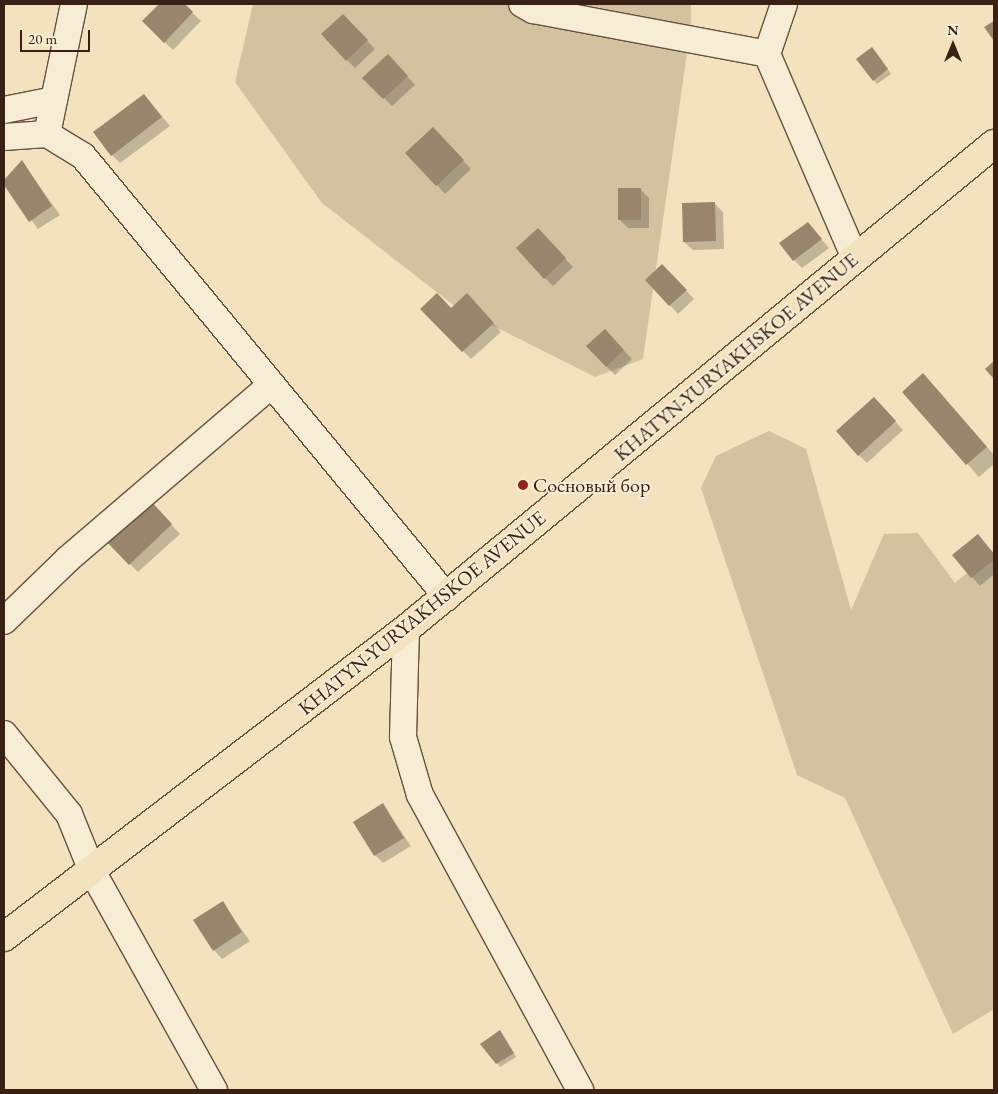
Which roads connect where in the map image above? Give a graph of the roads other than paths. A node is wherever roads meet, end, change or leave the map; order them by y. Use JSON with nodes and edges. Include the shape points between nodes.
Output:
{"nodes":[{"id":1,"x":74,"y":4,"type":"edge"},
{"id":2,"x":522,"y":4,"type":"edge"},
{"id":3,"x":784,"y":4,"type":"edge"},
{"id":4,"x":767,"y":54,"type":"junction"},
{"id":5,"x":54,"y":100,"type":"junction"},
{"id":6,"x":4,"y":110,"type":"edge"},
{"id":7,"x":47,"y":134,"type":"junction"},
{"id":8,"x":4,"y":137,"type":"edge"},
{"id":9,"x":994,"y":144,"type":"edge"},
{"id":10,"x":855,"y":258,"type":"junction"},
{"id":11,"x":271,"y":385,"type":"junction"},
{"id":12,"x":447,"y":597,"type":"junction"},
{"id":13,"x":4,"y":621,"type":"edge"},
{"id":14,"x":406,"y":630,"type":"junction"},
{"id":15,"x":4,"y":734,"type":"edge"},
{"id":16,"x":92,"y":871,"type":"junction"},
{"id":17,"x":4,"y":937,"type":"edge"},
{"id":18,"x":214,"y":1090,"type":"edge"},
{"id":19,"x":580,"y":1090,"type":"edge"}],
"edges":[{"from":1,"to":5,"type":"street"},
{"from":2,"to":4,"type":"street","via":[[533,10]]},
{"from":3,"to":4,"type":"street"},
{"from":4,"to":10,"type":"street"},
{"from":5,"to":6,"type":"street"},
{"from":5,"to":7,"type":"street"},
{"from":7,"to":8,"type":"street"},
{"from":7,"to":11,"type":"street","via":[[83,156]]},
{"from":9,"to":10,"type":"main road","name":"KHATYN-YURYAKHSKOE AVENUE"},
{"from":10,"to":12,"type":"main road","name":"KHATYN-YURYAKHSKOE AVENUE"},
{"from":11,"to":12,"type":"street"},
{"from":11,"to":13,"type":"street","via":[[68,559]]},
{"from":12,"to":14,"type":"main road","name":"KHATYN-YURYAKHSKOE AVENUE"},
{"from":14,"to":16,"type":"main road","name":"KHATYN-YURYAKHSKOE AVENUE"},
{"from":14,"to":19,"type":"street","via":[[403,737],[420,795]]},
{"from":15,"to":16,"type":"street","via":[[69,814]]},
{"from":16,"to":17,"type":"main road","name":"KHATYN-YURYAKHSKOE AVENUE"},
{"from":16,"to":18,"type":"street"}]}
